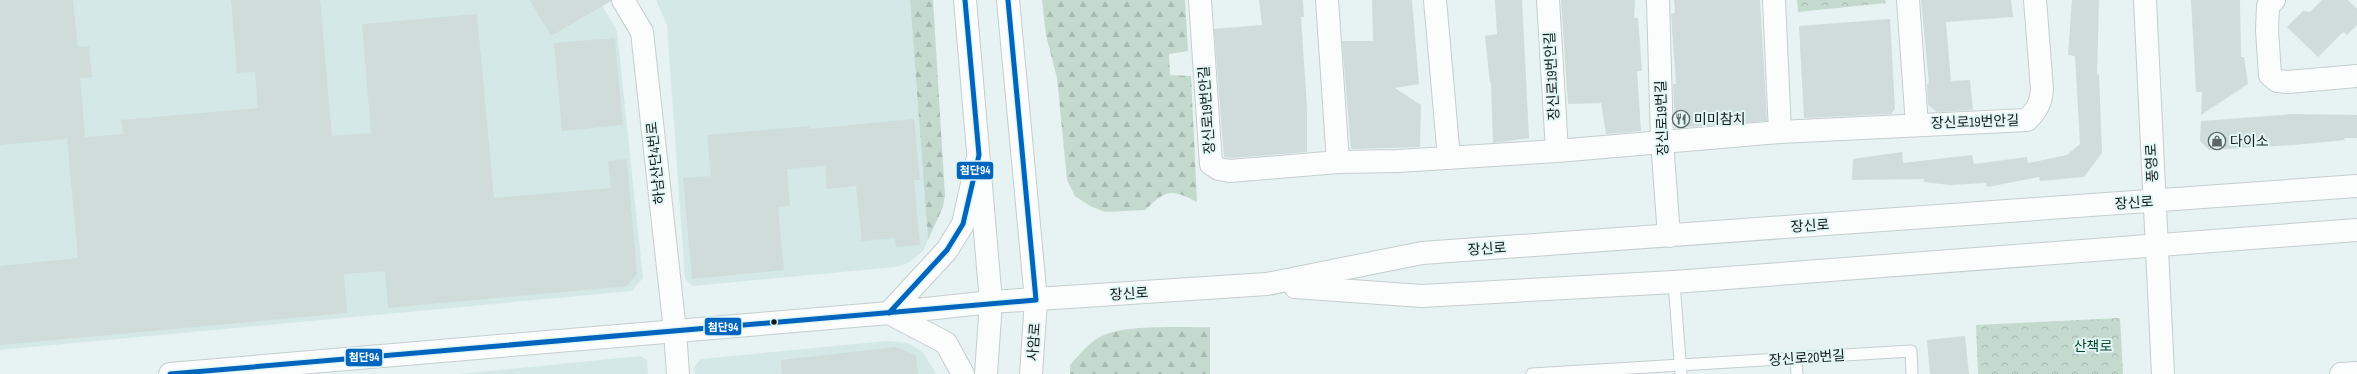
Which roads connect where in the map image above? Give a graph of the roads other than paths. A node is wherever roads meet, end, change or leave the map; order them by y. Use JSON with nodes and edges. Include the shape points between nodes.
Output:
{"nodes":[{"id":1,"x":623,"y":0,"type":"edge"},
{"id":2,"x":965,"y":0,"type":"edge"},
{"id":3,"x":1008,"y":0,"type":"edge"},
{"id":4,"x":1200,"y":0,"type":"edge"},
{"id":5,"x":1327,"y":0,"type":"edge"},
{"id":6,"x":1436,"y":0,"type":"edge"},
{"id":7,"x":1548,"y":0,"type":"edge"},
{"id":8,"x":1658,"y":0,"type":"edge"},
{"id":9,"x":1774,"y":0,"type":"edge"},
{"id":10,"x":1908,"y":0,"type":"edge"},
{"id":11,"x":2035,"y":0,"type":"edge"},
{"id":12,"x":2145,"y":0,"type":"edge"},
{"id":13,"x":2269,"y":2,"type":"edge"},
{"id":14,"x":2357,"y":76,"type":"edge"},
{"id":15,"x":1917,"y":124,"type":"junction"},
{"id":16,"x":1780,"y":132,"type":"junction"},
{"id":17,"x":1662,"y":141,"type":"junction"},
{"id":18,"x":1557,"y":151,"type":"junction"},
{"id":19,"x":979,"y":155,"type":"junction"},
{"id":20,"x":1449,"y":158,"type":"junction"},
{"id":21,"x":1338,"y":162,"type":"junction"},
{"id":22,"x":2357,"y":186,"type":"edge"},
{"id":23,"x":2154,"y":202,"type":"junction"},
{"id":24,"x":2357,"y":230,"type":"edge"},
{"id":25,"x":1669,"y":236,"type":"junction"},
{"id":26,"x":2156,"y":245,"type":"junction"},
{"id":27,"x":1674,"y":282,"type":"junction"},
{"id":28,"x":1266,"y":284,"type":"junction"},
{"id":29,"x":1036,"y":300,"type":"junction"},
{"id":30,"x":991,"y":302,"type":"junction"},
{"id":31,"x":889,"y":313,"type":"junction"},
{"id":32,"x":676,"y":331,"type":"junction"},
{"id":33,"x":1796,"y":359,"type":"junction"},
{"id":34,"x":1680,"y":370,"type":"edge"},
{"id":35,"x":1560,"y":373,"type":"edge"},
{"id":36,"x":2357,"y":373,"type":"edge"},
{"id":37,"x":170,"y":374,"type":"edge"},
{"id":38,"x":678,"y":374,"type":"edge"},
{"id":39,"x":963,"y":374,"type":"edge"},
{"id":40,"x":986,"y":374,"type":"edge"},
{"id":41,"x":1031,"y":374,"type":"edge"},
{"id":42,"x":1532,"y":374,"type":"edge"},
{"id":43,"x":1797,"y":374,"type":"edge"},
{"id":44,"x":1912,"y":374,"type":"edge"},
{"id":45,"x":2163,"y":374,"type":"edge"},
{"id":46,"x":2340,"y":374,"type":"edge"}],
"edges":[{"from":1,"to":32,"type":"main road","name":"하남산단4번로","via":[[642,32]]},
{"from":2,"to":19,"type":"main road"},
{"from":3,"to":29,"type":"main road","name":"사암로"},
{"from":4,"to":21,"type":"main road","name":"장신로19번안길","via":[[1211,164],[1230,171]]},
{"from":5,"to":21,"type":"main road"},
{"from":6,"to":20,"type":"main road"},
{"from":7,"to":18,"type":"main road","name":"장신로19번안길"},
{"from":8,"to":17,"type":"main road","name":"장신로19번길"},
{"from":9,"to":16,"type":"main road"},
{"from":10,"to":15,"type":"main road","name":"장신로19번안길"},
{"from":11,"to":15,"type":"main road","name":"장신로19번안길","via":[[2042,89],[2041,101],[2036,112],[2027,120]]},
{"from":12,"to":23,"type":"main road","name":"풍영로"},
{"from":13,"to":14,"type":"main road","via":[[2267,30],[2270,74],[2278,80],[2302,82]]},
{"from":15,"to":16,"type":"main road","name":"장신로19번안길"},
{"from":16,"to":17,"type":"main road","name":"장신로19번안길"},
{"from":17,"to":18,"type":"main road","name":"장신로19번안길"},
{"from":17,"to":25,"type":"main road","name":"장신로19번길"},
{"from":18,"to":20,"type":"main road","name":"장신로19번안길"},
{"from":19,"to":30,"type":"main road"},
{"from":19,"to":31,"type":"main road","via":[[963,224],[947,250]]},
{"from":20,"to":21,"type":"main road","name":"장신로19번안길"},
{"from":22,"to":23,"type":"main road","name":"장신로"},
{"from":23,"to":25,"type":"main road","name":"장신로"},
{"from":23,"to":26,"type":"main road","name":"풍영로"},
{"from":24,"to":26,"type":"main road","name":"장신로"},
{"from":25,"to":28,"type":"main road","name":"장신로","via":[[1422,253]]},
{"from":26,"to":27,"type":"main road","name":"장신로"},
{"from":26,"to":45,"type":"main road","name":"풍영로"},
{"from":27,"to":28,"type":"main road","name":"장신로","via":[[1422,296]]},
{"from":27,"to":34,"type":"lane"},
{"from":28,"to":29,"type":"main road","name":"장신로"},
{"from":29,"to":30,"type":"main road","name":"장신로"},
{"from":29,"to":41,"type":"main road","name":"사암로"},
{"from":30,"to":31,"type":"main road","name":"장신로"},
{"from":30,"to":40,"type":"main road"},
{"from":31,"to":32,"type":"main road","name":"장신로"},
{"from":31,"to":39,"type":"main road","via":[[946,343]]},
{"from":32,"to":37,"type":"main road","name":"장신로"},
{"from":32,"to":38,"type":"main road","name":"하남산단4번로"},
{"from":33,"to":34,"type":"lane","name":"장신로20번길"},
{"from":33,"to":43,"type":"lane"},
{"from":33,"to":44,"type":"lane","name":"장신로20번길","via":[[1910,350]]},
{"from":34,"to":35,"type":"lane","name":"장신로20번길"},
{"from":35,"to":42,"type":"lane","name":"장신로20번길"},
{"from":36,"to":46,"type":"main road"}]}
